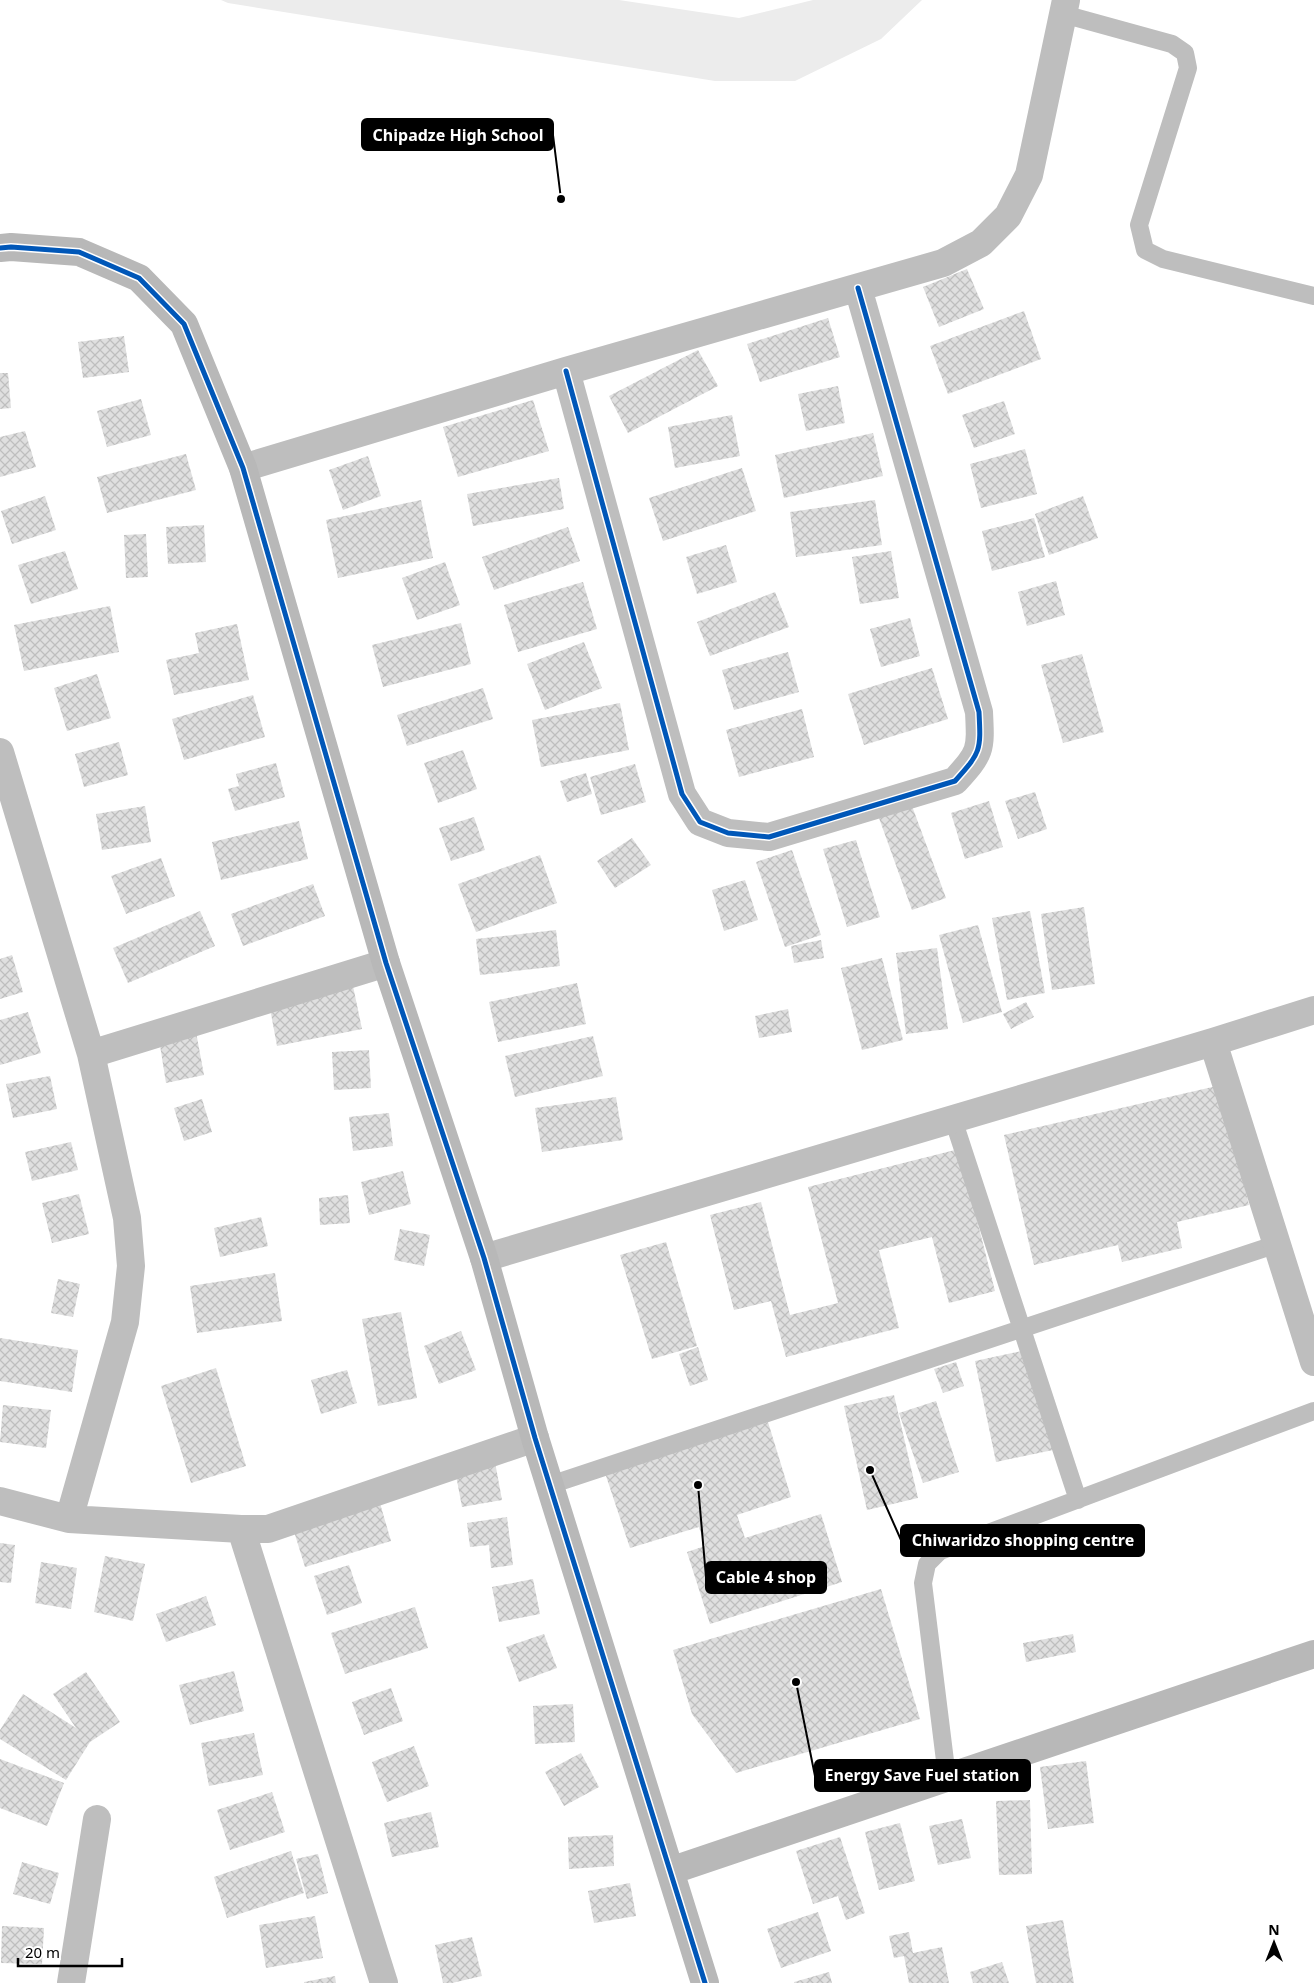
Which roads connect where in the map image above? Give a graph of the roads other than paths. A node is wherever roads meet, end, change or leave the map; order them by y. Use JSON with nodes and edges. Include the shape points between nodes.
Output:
{"nodes":[{"id":1,"x":1065,"y":7,"type":"edge"},
{"id":2,"x":0,"y":248,"type":"edge"},
{"id":3,"x":858,"y":288,"type":"junction"},
{"id":4,"x":1314,"y":296,"type":"edge"},
{"id":5,"x":566,"y":371,"type":"junction"},
{"id":6,"x":243,"y":468,"type":"junction"},
{"id":7,"x":0,"y":752,"type":"edge"},
{"id":8,"x":386,"y":963,"type":"junction"},
{"id":9,"x":1314,"y":1010,"type":"edge"},
{"id":10,"x":1214,"y":1042,"type":"junction"},
{"id":11,"x":91,"y":1054,"type":"junction"},
{"id":12,"x":953,"y":1119,"type":"junction"},
{"id":13,"x":1277,"y":1244,"type":"junction"},
{"id":14,"x":484,"y":1258,"type":"junction"},
{"id":15,"x":1020,"y":1329,"type":"junction"},
{"id":16,"x":1314,"y":1362,"type":"edge"},
{"id":17,"x":1314,"y":1411,"type":"edge"},
{"id":18,"x":536,"y":1438,"type":"junction"},
{"id":19,"x":550,"y":1485,"type":"junction"},
{"id":20,"x":1078,"y":1500,"type":"junction"},
{"id":21,"x":0,"y":1501,"type":"edge"},
{"id":22,"x":69,"y":1518,"type":"junction"},
{"id":23,"x":240,"y":1529,"type":"junction"},
{"id":24,"x":1314,"y":1654,"type":"edge"},
{"id":25,"x":947,"y":1778,"type":"junction"},
{"id":26,"x":97,"y":1819,"type":"dead end"},
{"id":27,"x":670,"y":1871,"type":"junction"},
{"id":28,"x":71,"y":1983,"type":"edge"},
{"id":29,"x":384,"y":1983,"type":"edge"},
{"id":30,"x":705,"y":1983,"type":"edge"}],
"edges":[{"from":1,"to":3,"type":"street","via":[[1029,175],[1008,216],[981,243],[943,263]]},
{"from":1,"to":4,"type":"lane","via":[[1172,44],[1185,53],[1188,68],[1139,225],[1145,250],[1163,259]]},
{"from":2,"to":6,"type":"street","via":[[79,252],[139,278],[184,324]]},
{"from":3,"to":5,"type":"street"},
{"from":3,"to":5,"type":"street","via":[[979,712],[981,742],[975,759],[955,781],[769,837],[728,833],[700,822],[682,794]]},
{"from":5,"to":6,"type":"street"},
{"from":6,"to":8,"type":"street"},
{"from":7,"to":11,"type":"street"},
{"from":8,"to":11,"type":"street"},
{"from":8,"to":14,"type":"street"},
{"from":9,"to":10,"type":"street"},
{"from":10,"to":12,"type":"street"},
{"from":10,"to":13,"type":"street"},
{"from":11,"to":22,"type":"street","via":[[127,1218],[131,1266],[125,1322]]},
{"from":12,"to":14,"type":"street"},
{"from":12,"to":15,"type":"lane"},
{"from":13,"to":15,"type":"lane"},
{"from":13,"to":16,"type":"street"},
{"from":14,"to":18,"type":"street"},
{"from":15,"to":19,"type":"lane"},
{"from":15,"to":20,"type":"lane"},
{"from":17,"to":20,"type":"lane"},
{"from":18,"to":19,"type":"street"},
{"from":18,"to":23,"type":"street","via":[[268,1529]]},
{"from":19,"to":27,"type":"street"},
{"from":20,"to":25,"type":"lane","via":[[940,1551],[927,1564],[924,1583]]},
{"from":21,"to":22,"type":"street"},
{"from":22,"to":23,"type":"street"},
{"from":23,"to":29,"type":"street"},
{"from":24,"to":25,"type":"street"},
{"from":25,"to":27,"type":"street"},
{"from":26,"to":28,"type":"street"},
{"from":27,"to":30,"type":"street"}]}
